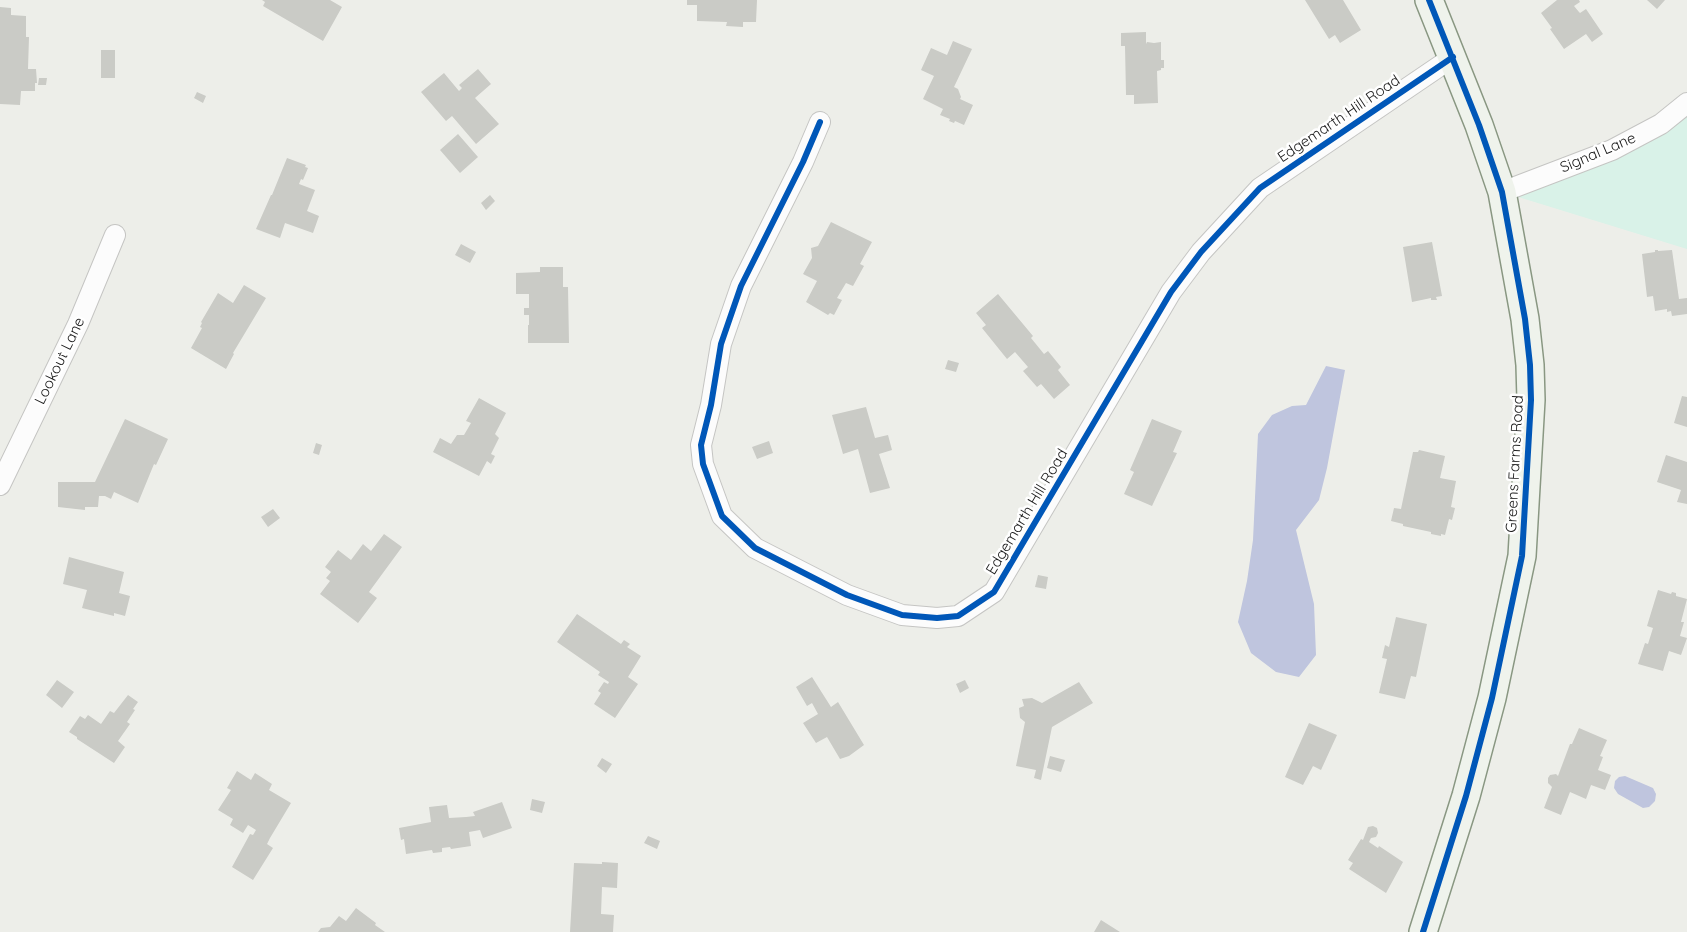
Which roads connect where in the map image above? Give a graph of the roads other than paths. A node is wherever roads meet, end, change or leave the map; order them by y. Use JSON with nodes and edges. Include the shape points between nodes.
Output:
{"nodes":[{"id":1,"x":1429,"y":0,"type":"edge"},
{"id":2,"x":1453,"y":57,"type":"junction"},
{"id":3,"x":1687,"y":103,"type":"edge"},
{"id":4,"x":820,"y":122,"type":"dead end"},
{"id":5,"x":1502,"y":192,"type":"junction"},
{"id":6,"x":115,"y":235,"type":"dead end"},
{"id":7,"x":0,"y":485,"type":"edge"},
{"id":8,"x":1423,"y":932,"type":"edge"}],
"edges":[{"from":1,"to":2,"type":"main road","name":"Greens Farms Road"},
{"from":2,"to":4,"type":"street","name":"Edgemarth Hill Road","via":[[1260,188],[1202,252],[1171,292],[993,592],[958,616],[902,615],[858,599],[755,549],[722,516],[703,464],[701,445],[727,325],[741,286]]},
{"from":2,"to":5,"type":"main road","name":"Greens Farms Road"},
{"from":3,"to":5,"type":"street","name":"Signal Lane","via":[[1661,124],[1612,150]]},
{"from":5,"to":8,"type":"main road","name":"Greens Farms Road","via":[[1530,365],[1522,556],[1492,699]]},
{"from":6,"to":7,"type":"street","name":"Lookout Lane","via":[[78,324]]}]}
